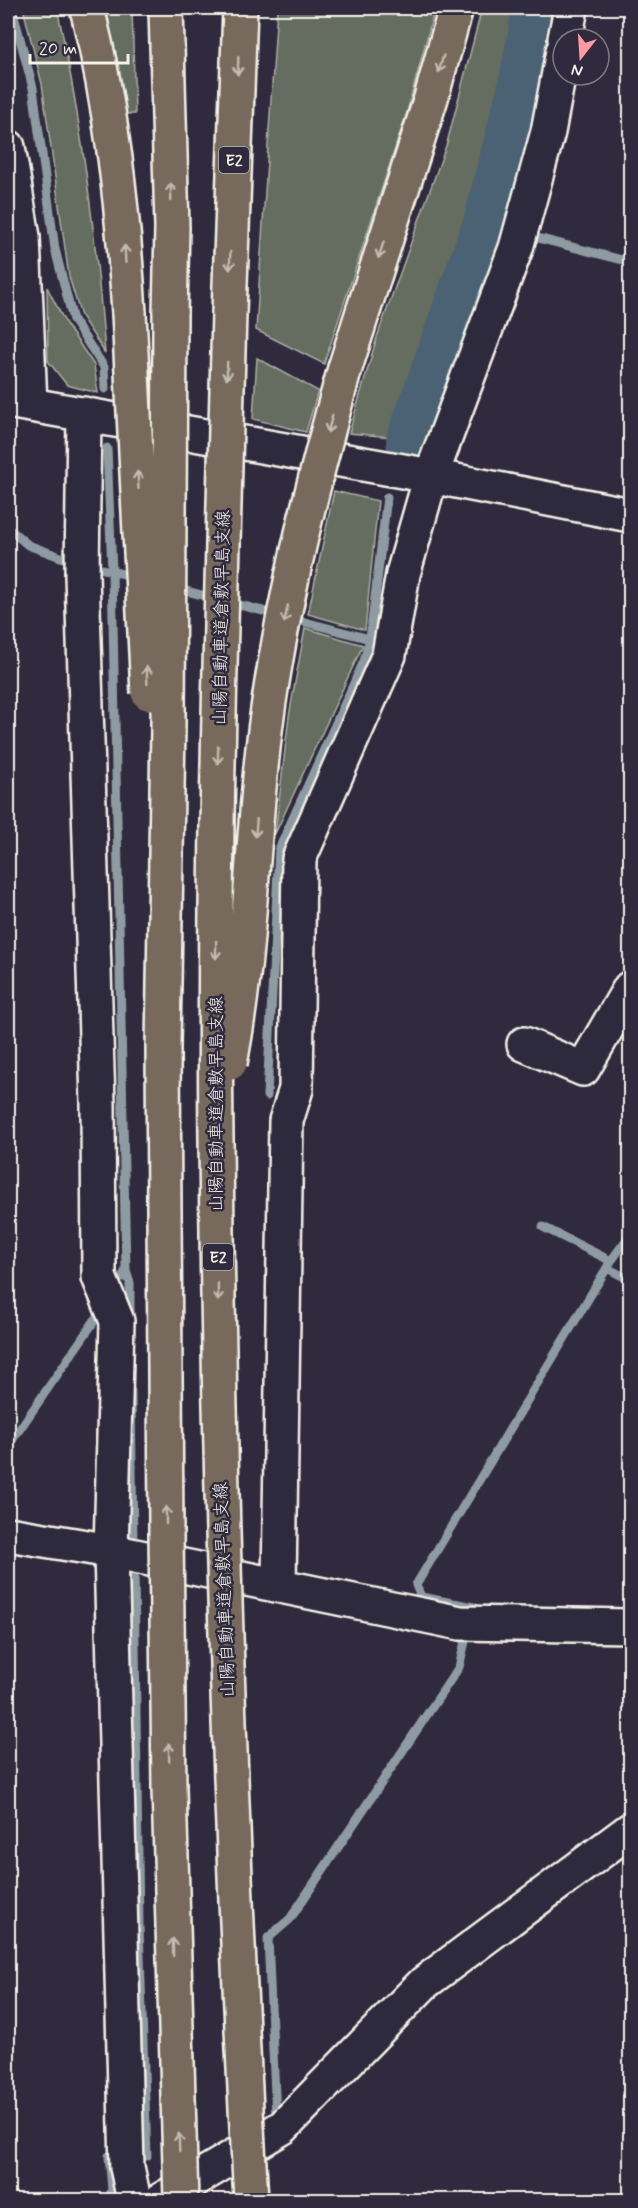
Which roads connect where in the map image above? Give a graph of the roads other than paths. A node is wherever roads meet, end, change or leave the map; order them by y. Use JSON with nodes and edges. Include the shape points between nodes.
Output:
{"nodes":[{"id":1,"x":87,"y":8,"type":"edge"},
{"id":2,"x":166,"y":8,"type":"edge"},
{"id":3,"x":240,"y":8,"type":"edge"},
{"id":4,"x":456,"y":8,"type":"edge"},
{"id":5,"x":571,"y":8,"type":"edge"},
{"id":6,"x":567,"y":27,"type":"edge"},
{"id":7,"x":556,"y":87,"type":"edge"},
{"id":8,"x":8,"y":147,"type":"edge"},
{"id":9,"x":19,"y":403,"type":"edge"},
{"id":10,"x":84,"y":414,"type":"junction"},
{"id":11,"x":431,"y":476,"type":"junction"},
{"id":12,"x":630,"y":515,"type":"edge"},
{"id":13,"x":630,"y":988,"type":"edge"},
{"id":14,"x":524,"y":1044,"type":"dead end"},
{"id":15,"x":163,"y":1048,"type":"junction"},
{"id":16,"x":216,"y":1138,"type":"junction"},
{"id":17,"x":8,"y":1534,"type":"edge"},
{"id":18,"x":111,"y":1551,"type":"junction"},
{"id":19,"x":279,"y":1584,"type":"junction"},
{"id":20,"x":630,"y":1626,"type":"edge"},
{"id":21,"x":630,"y":1830,"type":"edge"},
{"id":22,"x":134,"y":2200,"type":"edge"},
{"id":23,"x":161,"y":2200,"type":"edge"},
{"id":24,"x":181,"y":2200,"type":"edge"},
{"id":25,"x":251,"y":2200,"type":"edge"}],
"edges":[{"from":15,"to":1,"type":"highway","one_way":true,"bridge":true,"via":[[123,206],[100,59]]},
{"from":15,"to":2,"type":"highway","one_way":true,"bridge":true,"via":[[172,228]]},
{"from":3,"to":16,"type":"highway","name":"山陽自動車道倉敷早島支線","number":"E2","one_way":true,"bridge":true,"via":[[218,723]]},
{"from":4,"to":16,"type":"highway","one_way":true,"bridge":true,"via":[[345,368],[317,471],[283,627],[266,724],[242,1004]]},
{"from":5,"to":6,"type":"street"},
{"from":7,"to":11,"type":"street","via":[[516,248]]},
{"from":8,"to":9,"type":"street","via":[[23,237]]},
{"from":9,"to":10,"type":"street"},
{"from":10,"to":11,"type":"street"},
{"from":10,"to":18,"type":"street","via":[[82,574],[98,1102],[99,1277],[117,1321]]},
{"from":11,"to":12,"type":"street"},
{"from":11,"to":19,"type":"street","via":[[403,574],[389,655],[299,859],[296,1089],[286,1121]]},
{"from":13,"to":14,"type":"street","via":[[583,1069]]},
{"from":24,"to":15,"type":"highway","one_way":true,"bridge":true,"via":[[169,1753]]},
{"from":16,"to":25,"type":"highway","name":"山陽自動車道倉敷早島支線","number":"E2","one_way":true,"bridge":true,"via":[[222,1557]]},
{"from":17,"to":18,"type":"street"},
{"from":18,"to":19,"type":"street"},
{"from":18,"to":22,"type":"street","via":[[127,2168]]},
{"from":19,"to":20,"type":"street","via":[[460,1623]]},
{"from":21,"to":23,"type":"street","via":[[424,1983],[283,2127]]}]}
